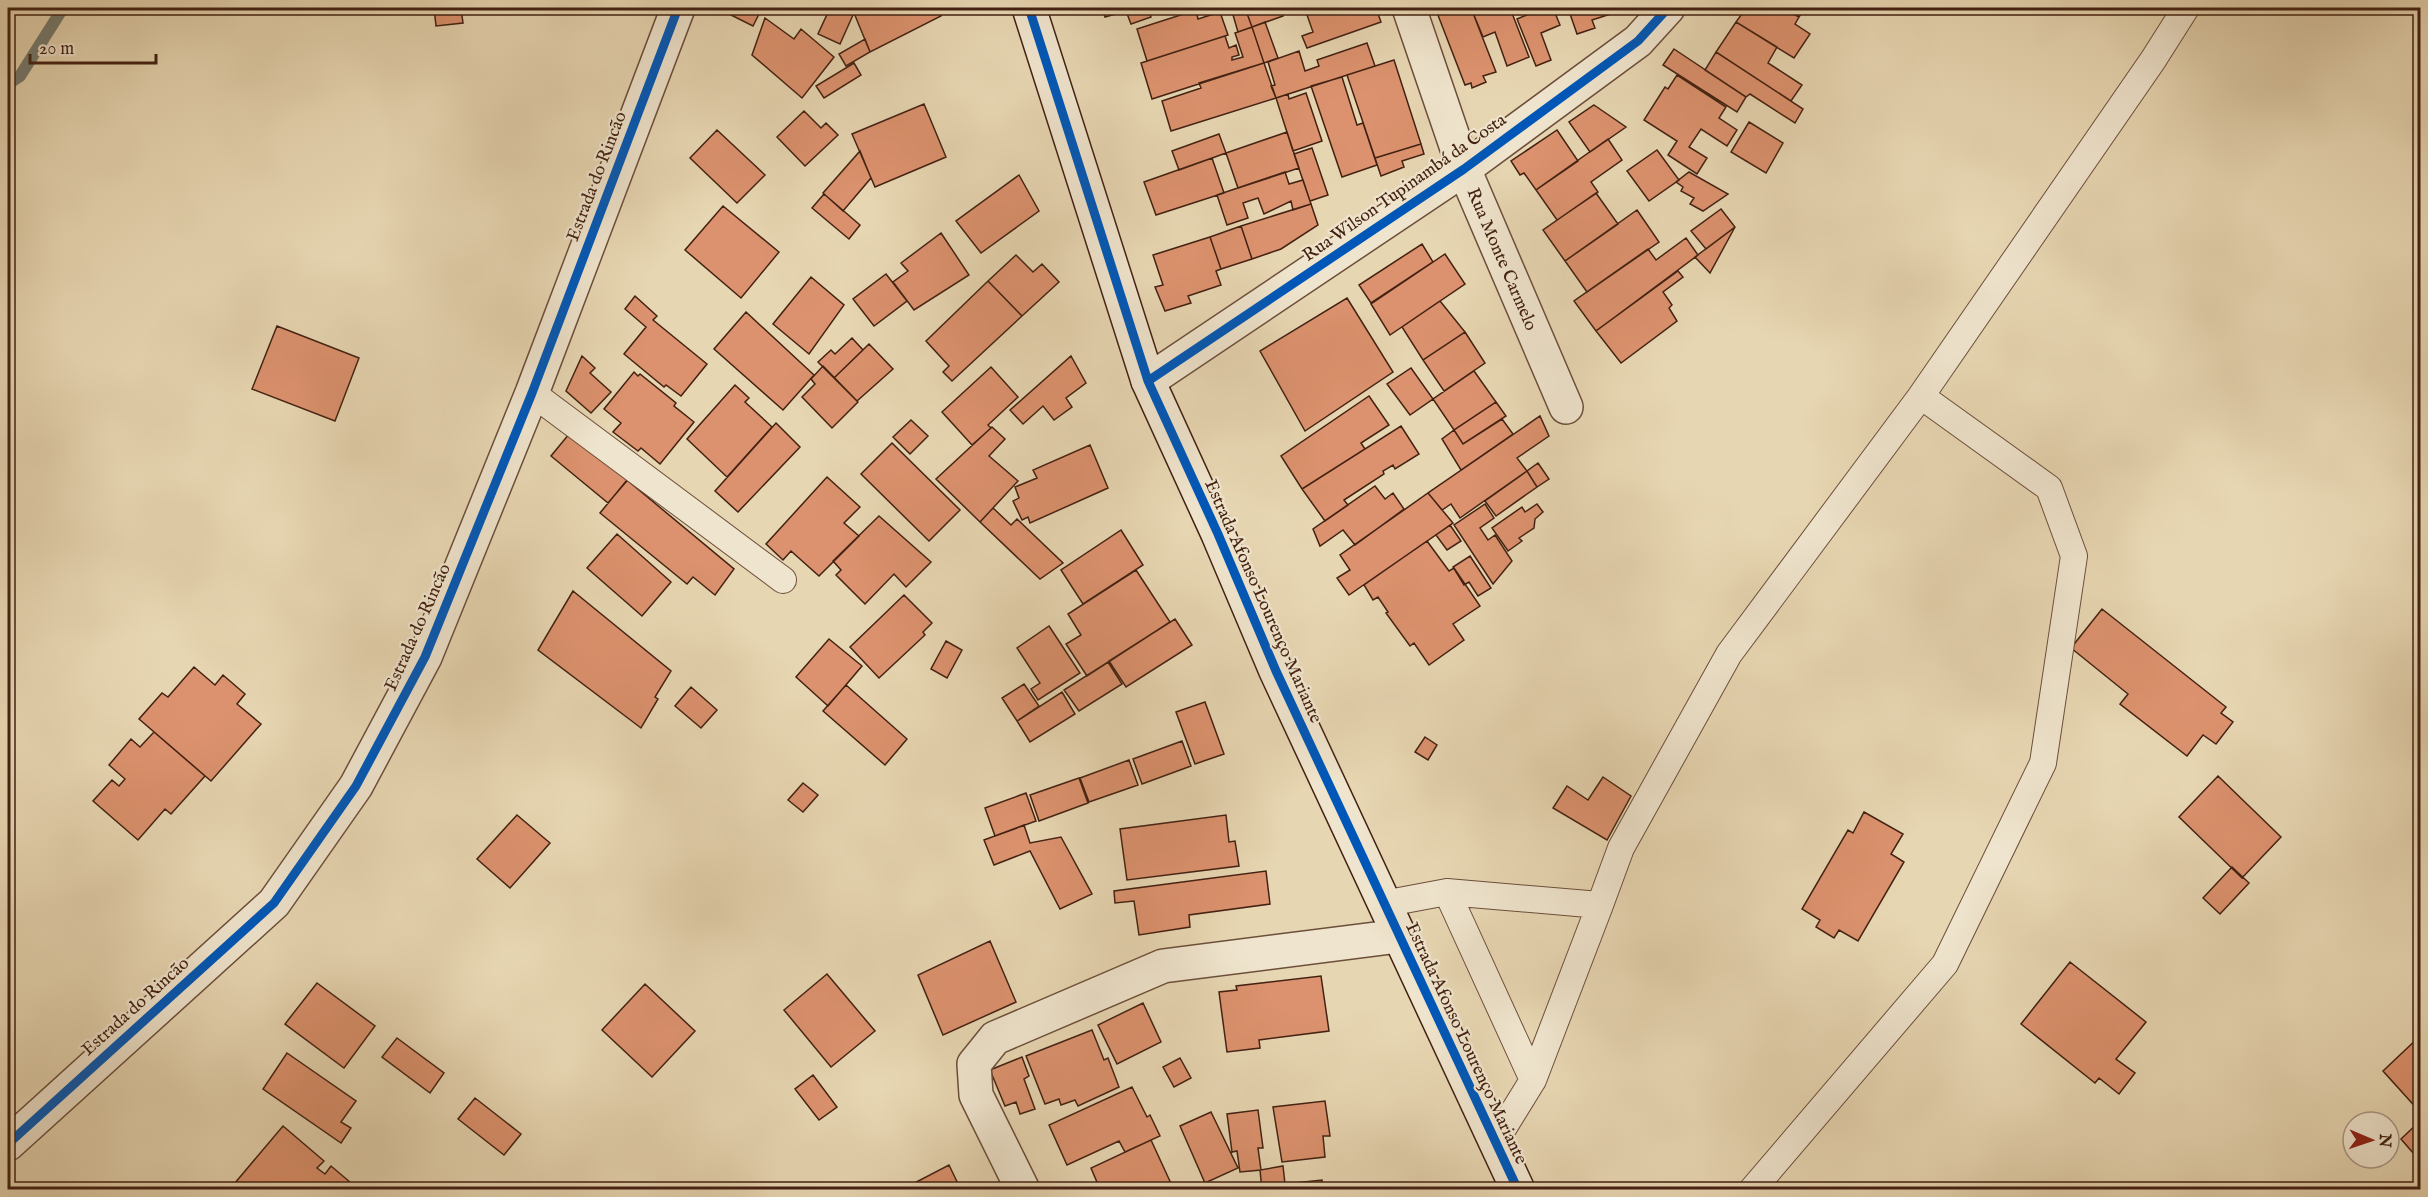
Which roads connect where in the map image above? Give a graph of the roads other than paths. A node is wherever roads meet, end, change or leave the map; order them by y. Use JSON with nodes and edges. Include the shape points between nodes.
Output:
{"nodes":[{"id":1,"x":678,"y":8,"type":"edge"},
{"id":2,"x":1029,"y":8,"type":"edge"},
{"id":3,"x":1409,"y":8,"type":"edge"},
{"id":4,"x":1668,"y":8,"type":"edge"},
{"id":5,"x":2186,"y":8,"type":"edge"},
{"id":6,"x":1464,"y":169,"type":"junction"},
{"id":7,"x":1148,"y":381,"type":"junction"},
{"id":8,"x":532,"y":393,"type":"junction"},
{"id":9,"x":1921,"y":396,"type":"junction"},
{"id":10,"x":1566,"y":407,"type":"dead end"},
{"id":11,"x":783,"y":580,"type":"dead end"},
{"id":12,"x":1447,"y":892,"type":"junction"},
{"id":13,"x":1383,"y":904,"type":"junction"},
{"id":14,"x":1600,"y":905,"type":"junction"},
{"id":15,"x":1399,"y":936,"type":"junction"},
{"id":16,"x":1533,"y":1080,"type":"junction"},
{"id":17,"x":1496,"y":1140,"type":"junction"},
{"id":18,"x":8,"y":1144,"type":"edge"},
{"id":19,"x":1023,"y":1190,"type":"edge"},
{"id":20,"x":1518,"y":1190,"type":"edge"},
{"id":21,"x":1752,"y":1190,"type":"edge"}],
"edges":[{"from":1,"to":8,"type":"street","name":"Estrada do Rincão"},
{"from":2,"to":7,"type":"street","name":"Estrada Afonso Lourenço Mariante"},
{"from":3,"to":6,"type":"street","name":"Rua Monte Carmelo"},
{"from":4,"to":6,"type":"street","name":"Rua Wilson Tupinambá da Costa","via":[[1638,41]]},
{"from":5,"to":9,"type":"lane"},
{"from":6,"to":7,"type":"street","name":"Rua Wilson Tupinambá da Costa"},
{"from":6,"to":10,"type":"street","name":"Rua Monte Carmelo"},
{"from":7,"to":13,"type":"street","name":"Estrada Afonso Lourenço Mariante"},
{"from":8,"to":11,"type":"lane"},
{"from":8,"to":18,"type":"street","name":"Estrada do Rincão","via":[[426,657],[356,786],[274,903]]},
{"from":9,"to":14,"type":"lane","via":[[1729,654],[1621,848]]},
{"from":9,"to":21,"type":"lane","via":[[2049,488],[2074,556],[2043,763],[1945,964]]},
{"from":12,"to":13,"type":"lane"},
{"from":12,"to":14,"type":"lane"},
{"from":12,"to":16,"type":"lane"},
{"from":13,"to":15,"type":"street","name":"Estrada Afonso Lourenço Mariante"},
{"from":14,"to":16,"type":"lane"},
{"from":15,"to":17,"type":"street","name":"Estrada Afonso Lourenço Mariante"},
{"from":15,"to":19,"type":"street","via":[[1162,966],[995,1038],[974,1064],[976,1095]]},
{"from":16,"to":17,"type":"lane"},
{"from":17,"to":20,"type":"street","name":"Estrada Afonso Lourenço Mariante"}]}
